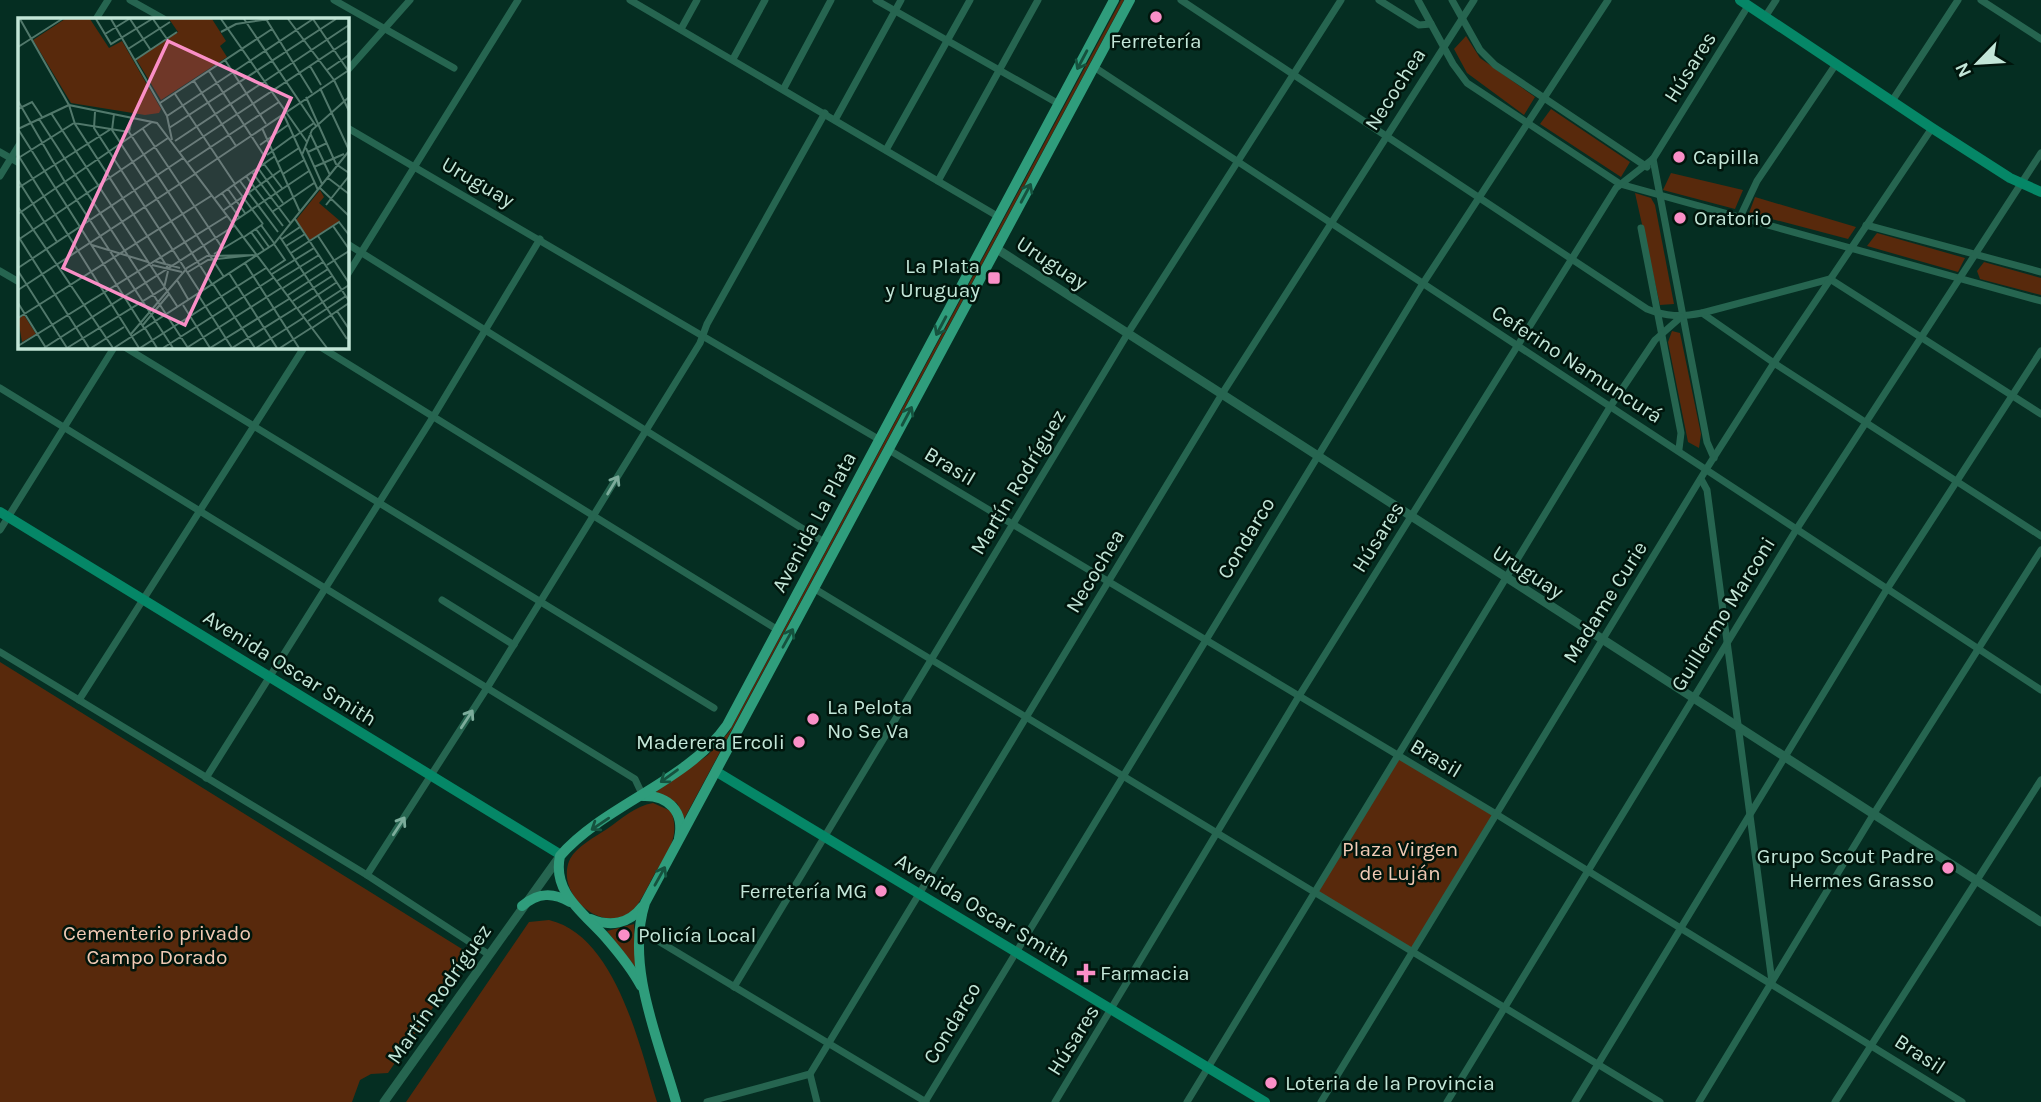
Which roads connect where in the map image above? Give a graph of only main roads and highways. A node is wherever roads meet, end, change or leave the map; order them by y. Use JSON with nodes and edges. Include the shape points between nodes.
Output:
{"nodes":[{"id":1,"x":1114,"y":0,"type":"edge"},
{"id":2,"x":1130,"y":0,"type":"edge"},
{"id":3,"x":1744,"y":3,"type":"edge"},
{"id":4,"x":2041,"y":192,"type":"edge"},
{"id":5,"x":4,"y":514,"type":"edge"},
{"id":6,"x":717,"y":772,"type":"junction"},
{"id":7,"x":643,"y":796,"type":"junction"},
{"id":8,"x":676,"y":848,"type":"junction"},
{"id":9,"x":561,"y":855,"type":"junction"},
{"id":10,"x":571,"y":903,"type":"junction"},
{"id":11,"x":645,"y":903,"type":"junction"},
{"id":12,"x":522,"y":906,"type":"road end"},
{"id":13,"x":583,"y":914,"type":"junction"},
{"id":14,"x":646,"y":995,"type":"junction"},
{"id":15,"x":676,"y":1102,"type":"edge"},
{"id":16,"x":1265,"y":1102,"type":"edge"}],
"edges":[{"from":1,"to":7,"type":"main road","name":"Avenida La Plata","one_way":true,"via":[[717,738]]},
{"from":6,"to":2,"type":"main road","name":"Avenida La Plata","one_way":true},
{"from":3,"to":4,"type":"main road","via":[[1932,128]]},
{"from":5,"to":9,"type":"main road","name":"Avenida Oscar Smith"},
{"from":6,"to":8,"type":"main road","name":"Avenida La Plata"},
{"from":6,"to":16,"type":"main road","name":"Avenida Oscar Smith"},
{"from":7,"to":8,"type":"main road","via":[[659,798],[676,809],[681,830]]},
{"from":7,"to":9,"type":"main road","name":"Avenida La Plata","one_way":true,"via":[[580,837]]},
{"from":11,"to":8,"type":"main road","name":"Avenida La Plata","one_way":true},
{"from":9,"to":10,"type":"main road","name":"Avenida La Plata","via":[[560,879]]},
{"from":10,"to":12,"type":"main road","via":[[547,894]]},
{"from":10,"to":13,"type":"main road","name":"Avenida La Plata"},
{"from":11,"to":13,"type":"main road","via":[[635,915],[618,923],[599,922]]},
{"from":11,"to":14,"type":"main road","name":"Avenida La Plata","via":[[640,957]]},
{"from":13,"to":14,"type":"main road","name":"Avenida La Plata","via":[[617,951]]},
{"from":14,"to":15,"type":"main road","name":"Avenida La Plata"}]}
